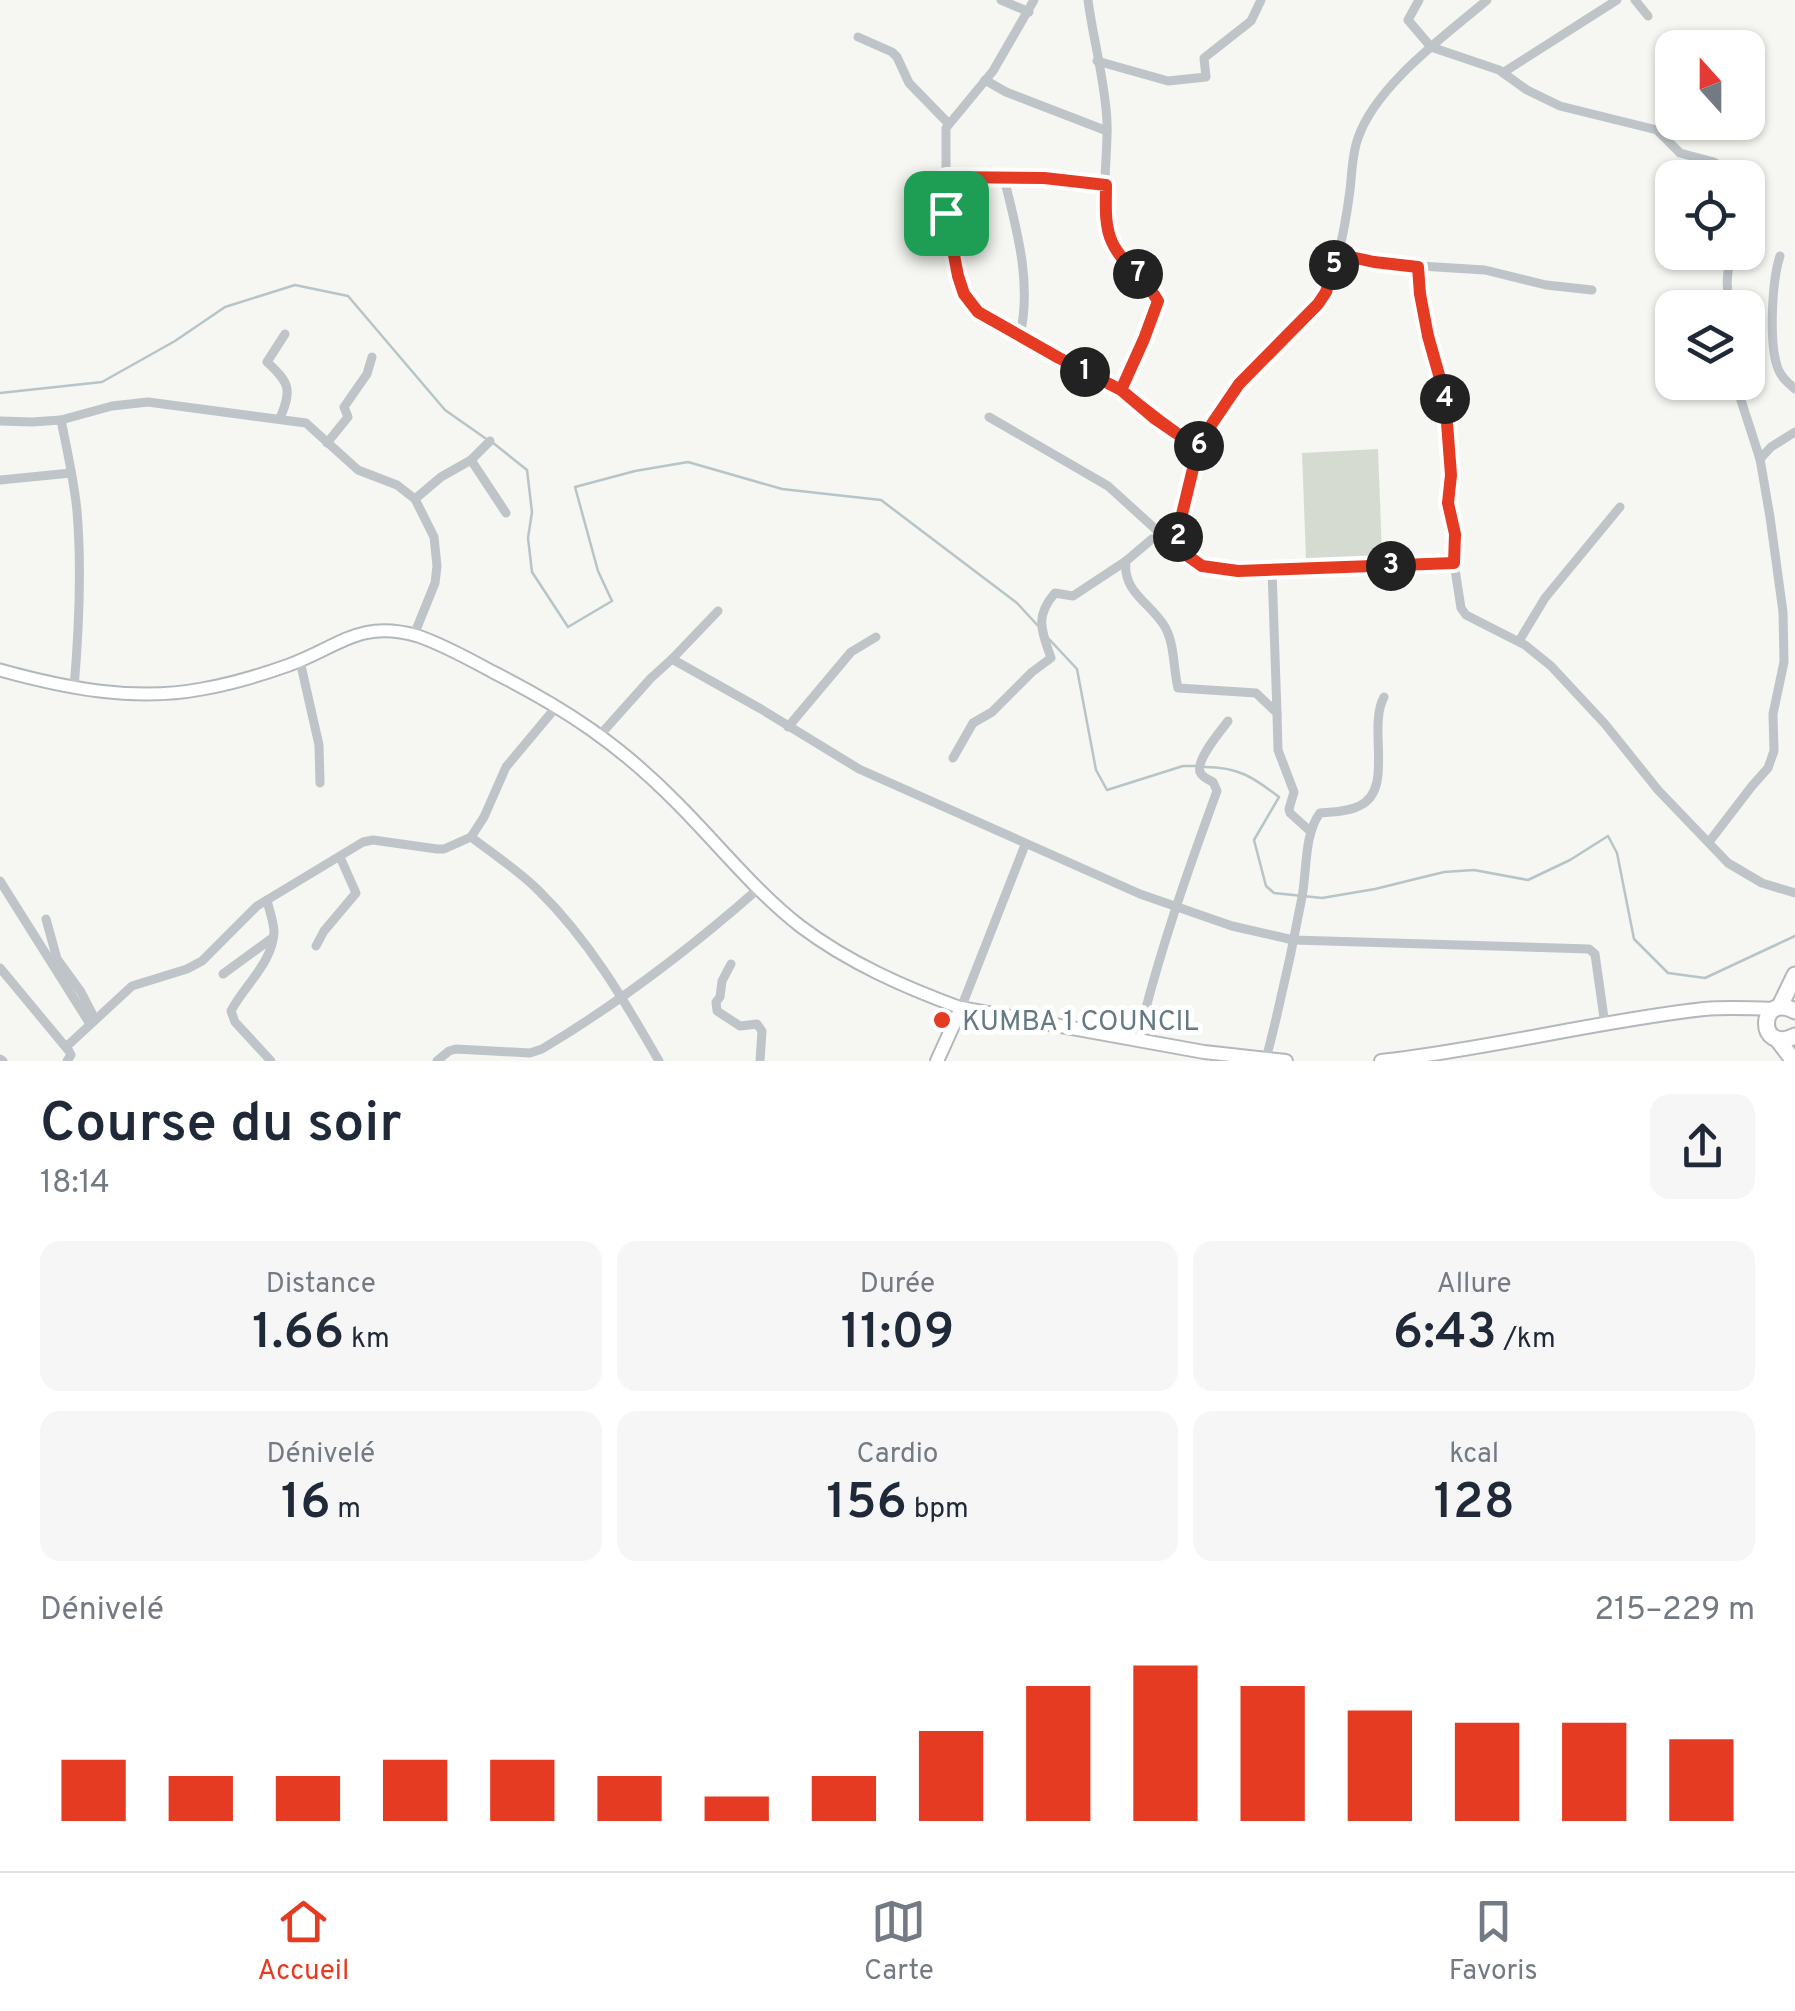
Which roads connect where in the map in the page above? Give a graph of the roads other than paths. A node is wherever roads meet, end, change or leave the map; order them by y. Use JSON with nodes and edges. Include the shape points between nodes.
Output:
{"nodes":[{"id":1,"x":1001,"y":0,"type":"edge"},
{"id":2,"x":1034,"y":0,"type":"edge"},
{"id":3,"x":1088,"y":0,"type":"edge"},
{"id":4,"x":1261,"y":0,"type":"edge"},
{"id":5,"x":1418,"y":0,"type":"edge"},
{"id":6,"x":1487,"y":0,"type":"edge"},
{"id":7,"x":1617,"y":0,"type":"edge"},
{"id":8,"x":1635,"y":0,"type":"edge"},
{"id":9,"x":1029,"y":12,"type":"junction"},
{"id":10,"x":1648,"y":16,"type":"dead end"},
{"id":11,"x":858,"y":38,"type":"dead end"},
{"id":12,"x":1431,"y":47,"type":"junction"},
{"id":13,"x":1097,"y":60,"type":"junction"},
{"id":14,"x":1504,"y":72,"type":"junction"},
{"id":15,"x":985,"y":80,"type":"junction"},
{"id":16,"x":948,"y":123,"type":"junction"},
{"id":17,"x":1107,"y":130,"type":"junction"},
{"id":18,"x":1706,"y":160,"type":"edge"},
{"id":19,"x":946,"y":177,"type":"junction"},
{"id":20,"x":1004,"y":178,"type":"junction"},
{"id":21,"x":1106,"y":185,"type":"junction"},
{"id":22,"x":1337,"y":254,"type":"junction"},
{"id":23,"x":1780,"y":256,"type":"dead end"},
{"id":24,"x":1418,"y":267,"type":"junction"},
{"id":25,"x":1592,"y":290,"type":"dead end"},
{"id":26,"x":285,"y":334,"type":"dead end"},
{"id":27,"x":1020,"y":336,"type":"junction"},
{"id":28,"x":372,"y":357,"type":"dead end"},
{"id":29,"x":1795,"y":371,"type":"edge"},
{"id":30,"x":1784,"y":380,"type":"junction"},
{"id":31,"x":1795,"y":389,"type":"edge"},
{"id":32,"x":1121,"y":390,"type":"junction"},
{"id":33,"x":1741,"y":400,"type":"edge"},
{"id":34,"x":989,"y":417,"type":"dead end"},
{"id":35,"x":280,"y":418,"type":"junction"},
{"id":36,"x":62,"y":420,"type":"junction"},
{"id":37,"x":0,"y":421,"type":"edge"},
{"id":38,"x":1794,"y":435,"type":"edge"},
{"id":39,"x":490,"y":441,"type":"dead end"},
{"id":40,"x":327,"y":443,"type":"junction"},
{"id":41,"x":1198,"y":448,"type":"junction"},
{"id":42,"x":1760,"y":459,"type":"junction"},
{"id":43,"x":471,"y":460,"type":"junction"},
{"id":44,"x":72,"y":473,"type":"junction"},
{"id":45,"x":0,"y":480,"type":"edge"},
{"id":46,"x":415,"y":499,"type":"junction"},
{"id":47,"x":1620,"y":507,"type":"dead end"},
{"id":48,"x":506,"y":513,"type":"dead end"},
{"id":49,"x":1177,"y":535,"type":"junction"},
{"id":50,"x":1164,"y":536,"type":"junction"},
{"id":51,"x":1126,"y":561,"type":"junction"},
{"id":52,"x":1454,"y":563,"type":"junction"},
{"id":53,"x":1272,"y":570,"type":"junction"},
{"id":54,"x":718,"y":611,"type":"dead end"},
{"id":55,"x":414,"y":635,"type":"junction"},
{"id":56,"x":876,"y":636,"type":"dead end"},
{"id":57,"x":1519,"y":642,"type":"junction"},
{"id":58,"x":672,"y":658,"type":"junction"},
{"id":59,"x":300,"y":660,"type":"junction"},
{"id":60,"x":0,"y":670,"type":"edge"},
{"id":61,"x":74,"y":688,"type":"junction"},
{"id":62,"x":1384,"y":697,"type":"dead end"},
{"id":63,"x":557,"y":706,"type":"junction"},
{"id":64,"x":1276,"y":713,"type":"junction"},
{"id":65,"x":1228,"y":722,"type":"dead end"},
{"id":66,"x":788,"y":727,"type":"junction"},
{"id":67,"x":600,"y":735,"type":"junction"},
{"id":68,"x":953,"y":758,"type":"dead end"},
{"id":69,"x":320,"y":783,"type":"dead end"},
{"id":70,"x":1311,"y":832,"type":"junction"},
{"id":71,"x":471,"y":837,"type":"junction"},
{"id":72,"x":1709,"y":842,"type":"junction"},
{"id":73,"x":1024,"y":845,"type":"junction"},
{"id":74,"x":340,"y":857,"type":"junction"},
{"id":75,"x":0,"y":881,"type":"edge"},
{"id":76,"x":758,"y":889,"type":"junction"},
{"id":77,"x":1795,"y":893,"type":"edge"},
{"id":78,"x":266,"y":900,"type":"junction"},
{"id":79,"x":1178,"y":908,"type":"junction"},
{"id":80,"x":46,"y":920,"type":"dead end"},
{"id":81,"x":274,"y":938,"type":"junction"},
{"id":82,"x":1293,"y":940,"type":"junction"},
{"id":83,"x":316,"y":946,"type":"dead end"},
{"id":84,"x":731,"y":964,"type":"dead end"},
{"id":85,"x":0,"y":968,"type":"edge"},
{"id":86,"x":223,"y":974,"type":"dead end"},
{"id":87,"x":1795,"y":974,"type":"edge"},
{"id":88,"x":622,"y":997,"type":"junction"},
{"id":89,"x":961,"y":1008,"type":"junction"},
{"id":90,"x":1736,"y":1008,"type":"junction"},
{"id":91,"x":1783,"y":1009,"type":"edge"},
{"id":92,"x":93,"y":1022,"type":"junction"},
{"id":93,"x":1605,"y":1025,"type":"junction"},
{"id":94,"x":1772,"y":1034,"type":"junction"},
{"id":95,"x":1795,"y":1036,"type":"edge"},
{"id":96,"x":1138,"y":1040,"type":"junction"},
{"id":97,"x":66,"y":1047,"type":"junction"},
{"id":98,"x":464,"y":1055,"type":"edge"},
{"id":99,"x":1203,"y":1056,"type":"edge"},
{"id":100,"x":1266,"y":1058,"type":"junction"},
{"id":101,"x":1430,"y":1058,"type":"edge"},
{"id":102,"x":67,"y":1061,"type":"edge"},
{"id":103,"x":271,"y":1061,"type":"edge"},
{"id":104,"x":437,"y":1061,"type":"edge"},
{"id":105,"x":659,"y":1061,"type":"edge"},
{"id":106,"x":760,"y":1061,"type":"edge"},
{"id":107,"x":937,"y":1061,"type":"edge"},
{"id":108,"x":1286,"y":1061,"type":"edge"},
{"id":109,"x":1381,"y":1061,"type":"edge"},
{"id":110,"x":1794,"y":1061,"type":"edge"}],
"edges":[{"from":1,"to":9,"type":"street"},
{"from":2,"to":9,"type":"street"},
{"from":3,"to":13,"type":"street"},
{"from":4,"to":13,"type":"street","via":[[1251,21],[1204,58],[1206,77],[1168,81]]},
{"from":5,"to":12,"type":"street","via":[[1408,20]]},
{"from":6,"to":12,"type":"street"},
{"from":7,"to":14,"type":"street"},
{"from":8,"to":10,"type":"street"},
{"from":9,"to":15,"type":"street"},
{"from":11,"to":16,"type":"street","via":[[898,57],[910,83]]},
{"from":12,"to":14,"type":"street"},
{"from":12,"to":22,"type":"street","via":[[1386,93],[1358,137]]},
{"from":13,"to":17,"type":"street"},
{"from":14,"to":18,"type":"street","via":[[1560,106],[1657,130],[1680,153]]},
{"from":15,"to":16,"type":"street"},
{"from":15,"to":17,"type":"street"},
{"from":16,"to":19,"type":"street"},
{"from":17,"to":21,"type":"street"},
{"from":19,"to":20,"type":"street"},
{"from":19,"to":27,"type":"street","via":[[947,224],[964,294],[978,312]]},
{"from":20,"to":21,"type":"street"},
{"from":20,"to":27,"type":"street","via":[[1024,269]]},
{"from":21,"to":32,"type":"street","via":[[1112,243],[1158,301]]},
{"from":22,"to":24,"type":"street"},
{"from":22,"to":41,"type":"street","via":[[1318,304],[1239,384]]},
{"from":23,"to":30,"type":"street","via":[[1774,348]]},
{"from":24,"to":25,"type":"street","via":[[1486,270]]},
{"from":24,"to":52,"type":"street","via":[[1446,410]]},
{"from":26,"to":35,"type":"street","via":[[267,362],[288,387]]},
{"from":27,"to":32,"type":"street"},
{"from":28,"to":40,"type":"street","via":[[344,407],[348,417]]},
{"from":29,"to":30,"type":"street"},
{"from":30,"to":31,"type":"street"},
{"from":32,"to":41,"type":"street"},
{"from":33,"to":42,"type":"street"},
{"from":34,"to":50,"type":"street","via":[[1108,486]]},
{"from":35,"to":36,"type":"street","via":[[148,402]]},
{"from":35,"to":40,"type":"street","via":[[306,423]]},
{"from":36,"to":37,"type":"street"},
{"from":36,"to":44,"type":"street"},
{"from":38,"to":42,"type":"street"},
{"from":39,"to":43,"type":"street"},
{"from":40,"to":46,"type":"street","via":[[358,470]]},
{"from":41,"to":49,"type":"street"},
{"from":42,"to":72,"type":"street","via":[[1782,612],[1774,751]]},
{"from":43,"to":46,"type":"street"},
{"from":43,"to":48,"type":"street"},
{"from":44,"to":45,"type":"street"},
{"from":44,"to":61,"type":"street","via":[[79,537]]},
{"from":46,"to":55,"type":"street","via":[[434,538],[437,566]]},
{"from":47,"to":57,"type":"street","via":[[1544,598]]},
{"from":49,"to":50,"type":"street"},
{"from":49,"to":53,"type":"street","via":[[1185,554],[1202,566]]},
{"from":50,"to":51,"type":"street"},
{"from":51,"to":64,"type":"street","via":[[1132,589],[1166,628],[1178,688],[1256,693]]},
{"from":51,"to":68,"type":"street","via":[[1073,596],[1055,593],[1044,604],[1040,625],[1051,658],[973,723]]},
{"from":52,"to":53,"type":"street"},
{"from":52,"to":57,"type":"street","via":[[1463,612]]},
{"from":53,"to":64,"type":"street"},
{"from":54,"to":58,"type":"street"},
{"from":55,"to":59,"type":"street","via":[[364,632]]},
{"from":55,"to":63,"type":"street"},
{"from":56,"to":66,"type":"street","via":[[851,652]]},
{"from":57,"to":72,"type":"street","via":[[1576,692]]},
{"from":58,"to":66,"type":"street"},
{"from":58,"to":67,"type":"street"},
{"from":59,"to":61,"type":"street","via":[[202,690]]},
{"from":59,"to":69,"type":"street","via":[[319,745]]},
{"from":60,"to":61,"type":"street"},
{"from":62,"to":70,"type":"street","via":[[1372,795],[1350,810],[1318,814]]},
{"from":63,"to":67,"type":"street"},
{"from":63,"to":71,"type":"street","via":[[506,766]]},
{"from":64,"to":70,"type":"street","via":[[1278,750],[1294,792],[1290,813]]},
{"from":65,"to":79,"type":"street","via":[[1202,760],[1202,777],[1217,791]]},
{"from":66,"to":73,"type":"street","via":[[859,770]]},
{"from":67,"to":76,"type":"street","via":[[676,802]]},
{"from":70,"to":82,"type":"street"},
{"from":71,"to":74,"type":"street","via":[[444,849],[373,840]]},
{"from":71,"to":88,"type":"street","via":[[547,899]]},
{"from":72,"to":77,"type":"street","via":[[1742,872]]},
{"from":73,"to":79,"type":"street"},
{"from":73,"to":89,"type":"street"},
{"from":74,"to":78,"type":"street"},
{"from":74,"to":83,"type":"street","via":[[356,893]]},
{"from":75,"to":92,"type":"street"},
{"from":76,"to":88,"type":"street"},
{"from":76,"to":89,"type":"street","via":[[839,953]]},
{"from":78,"to":81,"type":"street"},
{"from":78,"to":92,"type":"street","via":[[202,961],[132,986]]},
{"from":79,"to":82,"type":"street"},
{"from":79,"to":96,"type":"street"},
{"from":80,"to":92,"type":"street","via":[[57,959]]},
{"from":81,"to":86,"type":"street"},
{"from":81,"to":103,"type":"street","via":[[231,1011]]},
{"from":82,"to":93,"type":"street","via":[[1589,949]]},
{"from":82,"to":100,"type":"street"},
{"from":84,"to":106,"type":"street","via":[[717,1011],[740,1026],[757,1024]]},
{"from":85,"to":97,"type":"street"},
{"from":87,"to":91,"type":"highway"},
{"from":88,"to":98,"type":"street","via":[[535,1052]]},
{"from":88,"to":105,"type":"street"},
{"from":89,"to":96,"type":"main road"},
{"from":89,"to":107,"type":"main road"},
{"from":90,"to":91,"type":"main road"},
{"from":90,"to":93,"type":"main road"},
{"from":90,"to":94,"type":"main road"},
{"from":91,"to":94,"type":"highway","via":[[1767,1018]]},
{"from":92,"to":97,"type":"street"},
{"from":93,"to":101,"type":"main road"},
{"from":94,"to":95,"type":"highway"},
{"from":94,"to":110,"type":"highway"},
{"from":96,"to":99,"type":"main road"},
{"from":97,"to":102,"type":"street"},
{"from":98,"to":104,"type":"street","via":[[449,1051]]},
{"from":99,"to":100,"type":"main road"},
{"from":100,"to":108,"type":"main road"},
{"from":101,"to":109,"type":"main road"}]}
